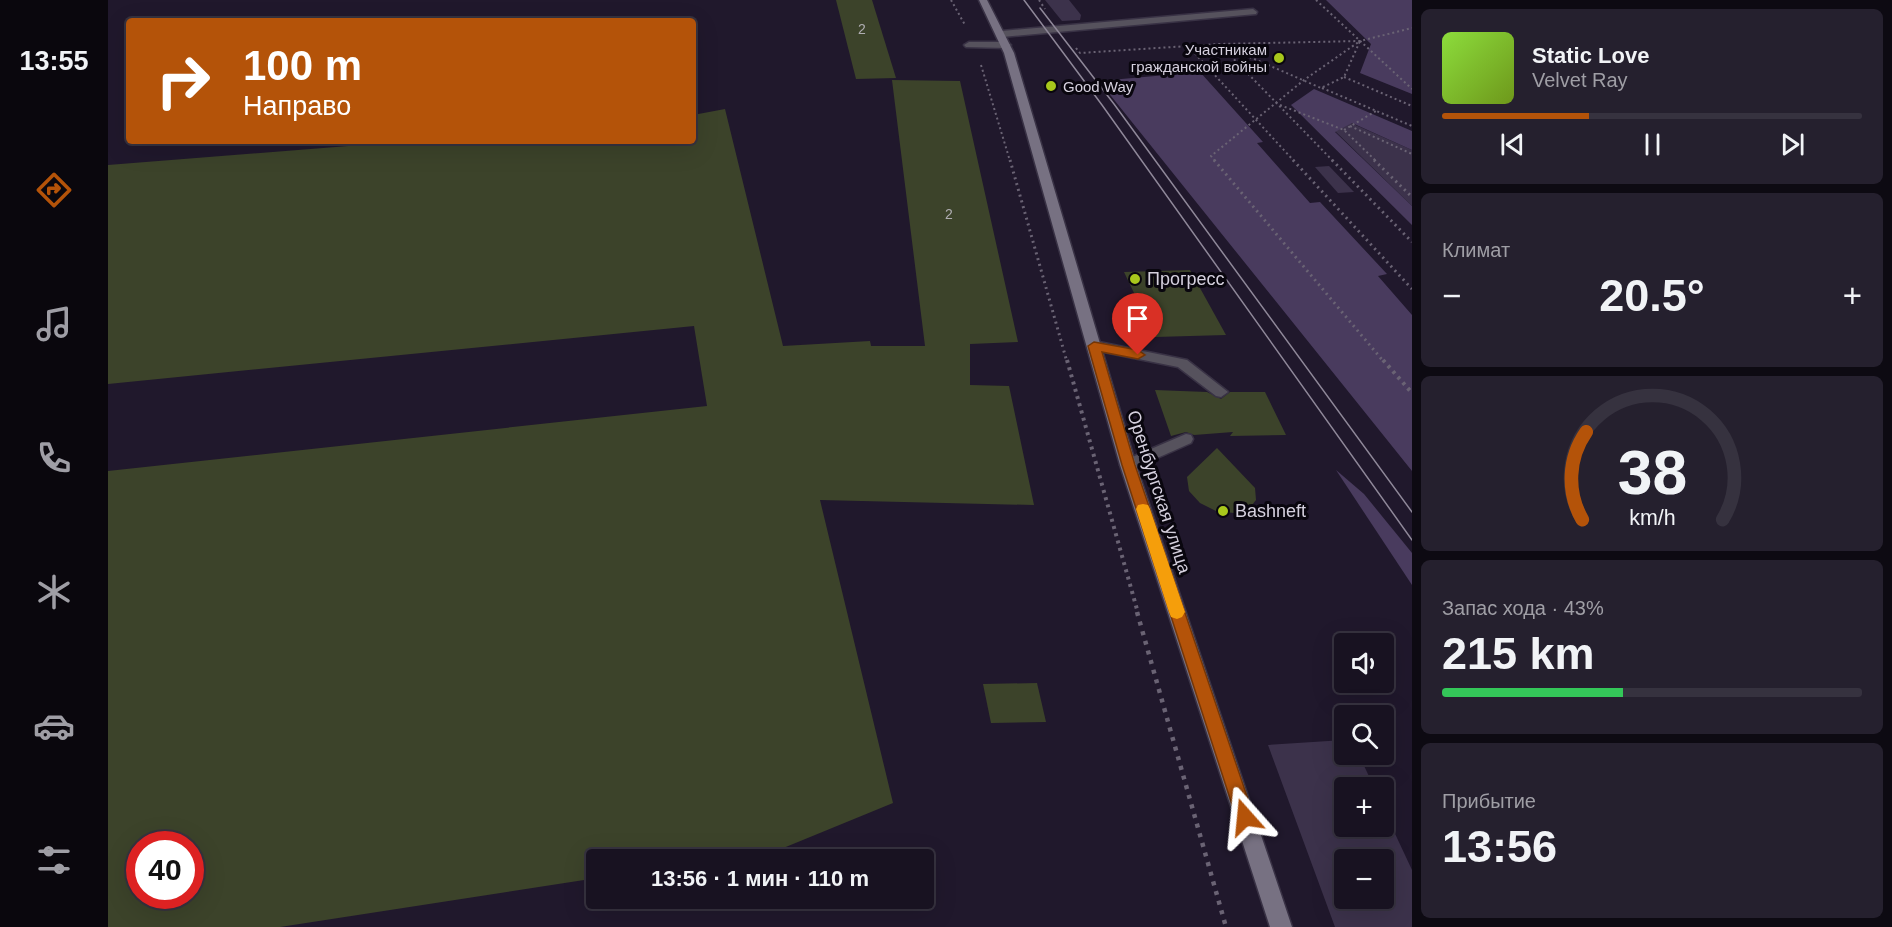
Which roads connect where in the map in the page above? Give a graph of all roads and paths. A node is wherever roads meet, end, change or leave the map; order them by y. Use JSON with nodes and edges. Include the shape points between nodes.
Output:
{"nodes":[{"id":1,"x":951,"y":0,"type":"edge"},
{"id":2,"x":983,"y":0,"type":"edge"},
{"id":3,"x":1316,"y":0,"type":"edge"},
{"id":4,"x":1253,"y":12,"type":"dead end"},
{"id":5,"x":1412,"y":28,"type":"edge"},
{"id":6,"x":1004,"y":39,"type":"junction"},
{"id":7,"x":1360,"y":41,"type":"junction"},
{"id":8,"x":1219,"y":44,"type":"junction"},
{"id":9,"x":971,"y":45,"type":"junction"},
{"id":10,"x":1344,"y":77,"type":"junction"},
{"id":11,"x":1304,"y":80,"type":"junction"},
{"id":12,"x":1321,"y":88,"type":"junction"},
{"id":13,"x":1412,"y":89,"type":"edge"},
{"id":14,"x":1276,"y":103,"type":"junction"},
{"id":15,"x":1412,"y":105,"type":"edge"},
{"id":16,"x":1376,"y":111,"type":"junction"},
{"id":17,"x":1254,"y":120,"type":"junction"},
{"id":18,"x":1350,"y":126,"type":"junction"},
{"id":19,"x":1412,"y":126,"type":"edge"},
{"id":20,"x":1344,"y":130,"type":"junction"},
{"id":21,"x":1412,"y":154,"type":"edge"},
{"id":22,"x":1412,"y":197,"type":"edge"},
{"id":23,"x":1412,"y":242,"type":"edge"},
{"id":24,"x":1412,"y":289,"type":"edge"},
{"id":25,"x":1094,"y":346,"type":"junction"},
{"id":26,"x":1221,"y":392,"type":"dead end"},
{"id":27,"x":1412,"y":393,"type":"edge"},
{"id":28,"x":1186,"y":439,"type":"dead end"},
{"id":29,"x":1128,"y":465,"type":"junction"},
{"id":30,"x":1226,"y":927,"type":"edge"},
{"id":31,"x":1281,"y":927,"type":"edge"}],
"edges":[{"from":1,"to":9,"type":"path"},
{"from":2,"to":6,"type":"street","name":"Оренбургская улица"},
{"from":3,"to":7,"type":"path"},
{"from":4,"to":6,"type":"lane"},
{"from":5,"to":7,"type":"path"},
{"from":6,"to":9,"type":"lane"},
{"from":6,"to":25,"type":"street","name":"Оренбургская улица"},
{"from":7,"to":8,"type":"path"},
{"from":7,"to":10,"type":"path"},
{"from":7,"to":11,"type":"path"},
{"from":7,"to":13,"type":"path"},
{"from":8,"to":11,"type":"path"},
{"from":8,"to":14,"type":"path"},
{"from":8,"to":17,"type":"path","via":[[1188,46]]},
{"from":9,"to":30,"type":"path","via":[[989,85]]},
{"from":10,"to":12,"type":"path"},
{"from":10,"to":15,"type":"path"},
{"from":11,"to":12,"type":"path"},
{"from":11,"to":14,"type":"path"},
{"from":12,"to":16,"type":"path"},
{"from":14,"to":17,"type":"path"},
{"from":14,"to":20,"type":"path"},
{"from":14,"to":23,"type":"path"},
{"from":16,"to":18,"type":"path"},
{"from":16,"to":19,"type":"path"},
{"from":17,"to":24,"type":"path"},
{"from":17,"to":27,"type":"path","via":[[1211,156]]},
{"from":18,"to":20,"type":"path"},
{"from":18,"to":21,"type":"path"},
{"from":20,"to":22,"type":"path"},
{"from":25,"to":26,"type":"lane","via":[[1182,363]]},
{"from":25,"to":29,"type":"street","name":"Оренбургская улица"},
{"from":28,"to":29,"type":"lane"},
{"from":29,"to":31,"type":"street","name":"Оренбургская улица"}]}
